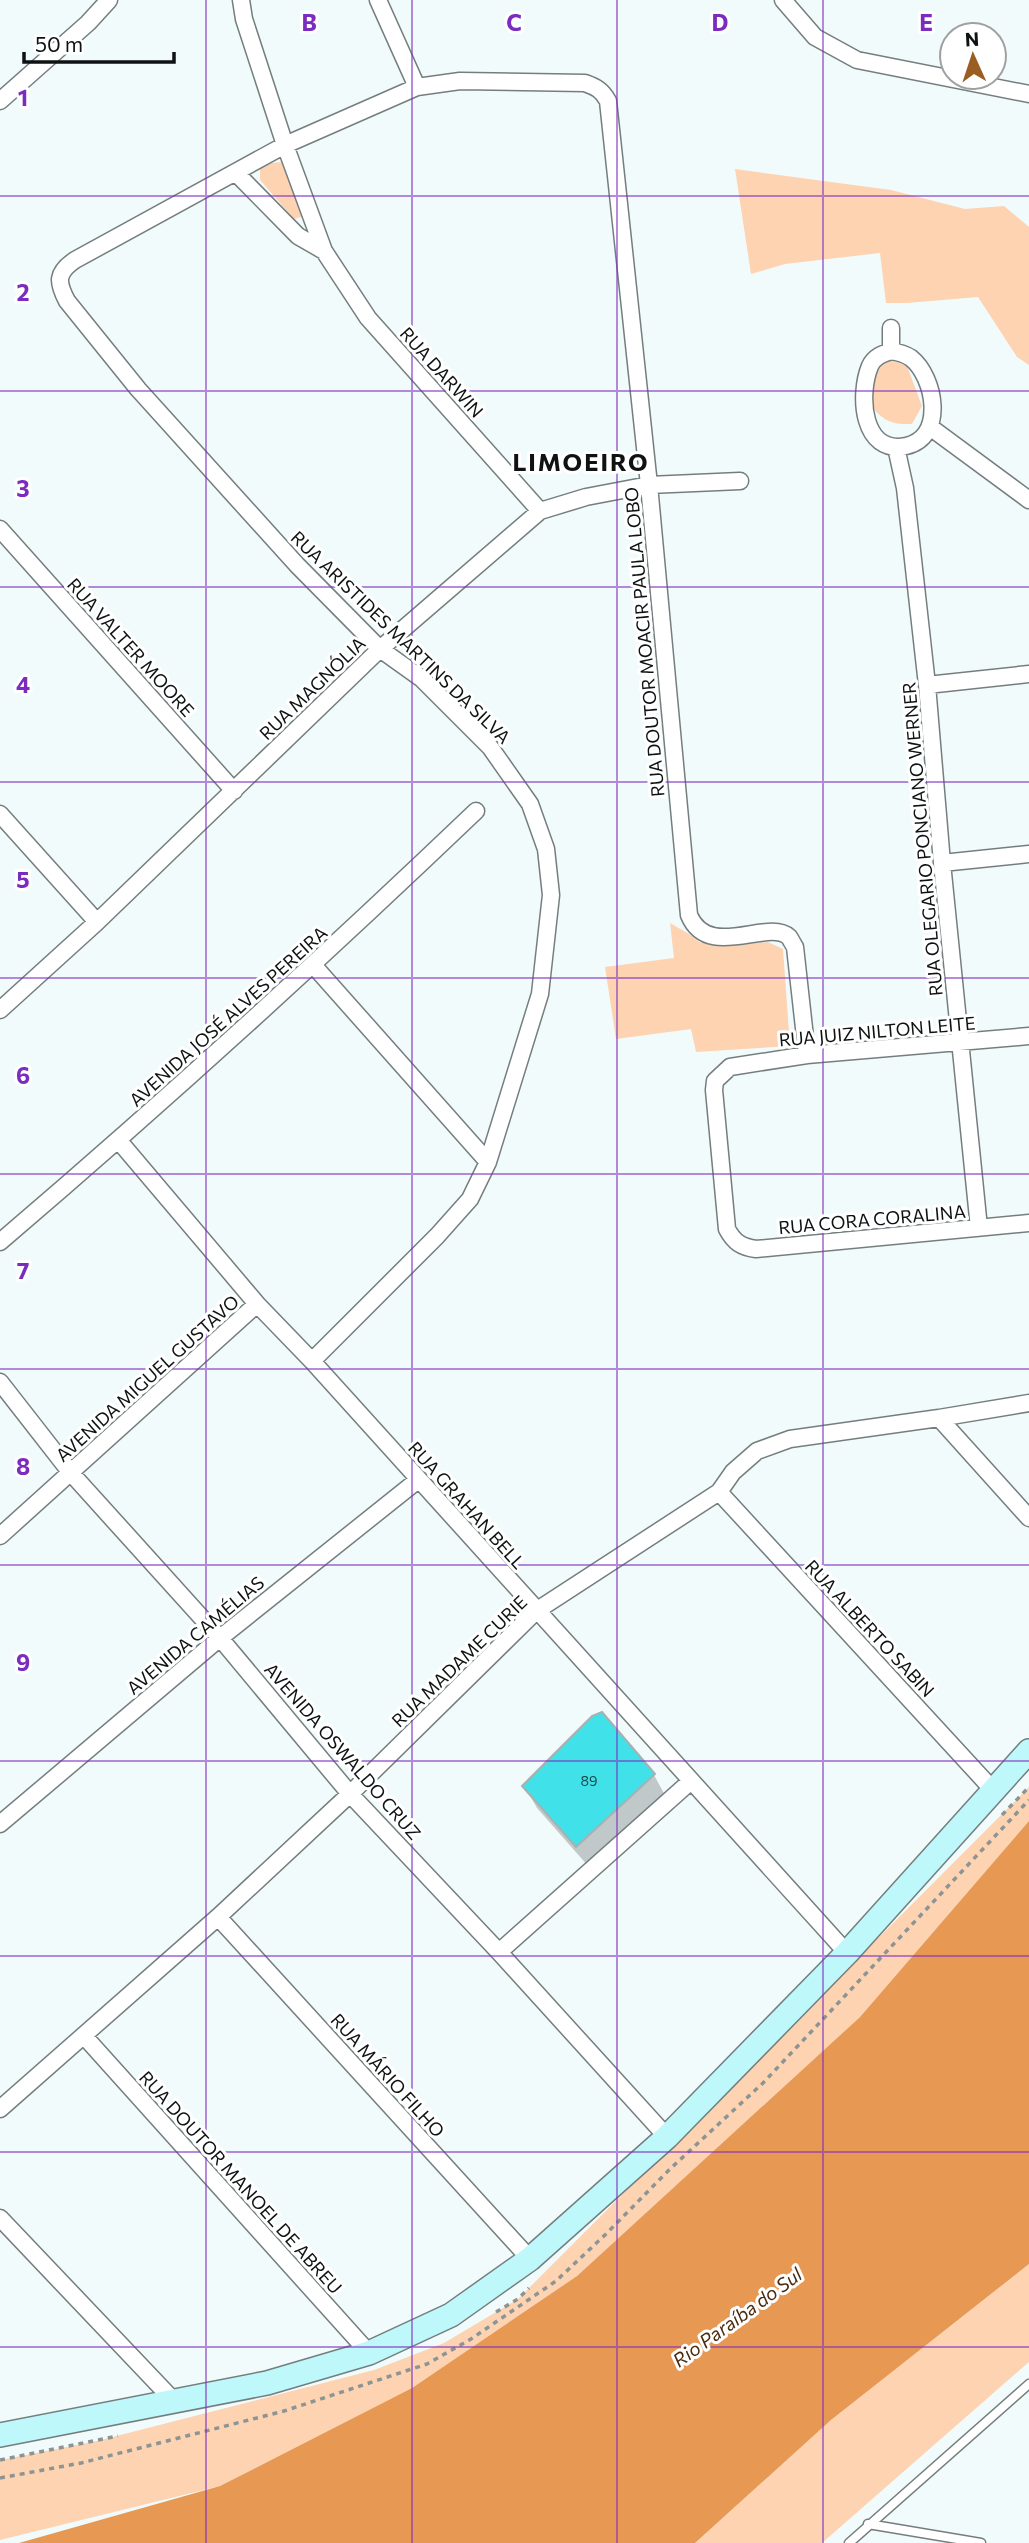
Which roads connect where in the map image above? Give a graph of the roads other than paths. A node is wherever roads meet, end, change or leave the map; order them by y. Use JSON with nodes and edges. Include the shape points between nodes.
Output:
{"nodes":[{"id":1,"x":109,"y":0,"type":"edge"},
{"id":2,"x":241,"y":0,"type":"edge"},
{"id":3,"x":378,"y":0,"type":"edge"},
{"id":4,"x":783,"y":0,"type":"edge"},
{"id":5,"x":417,"y":87,"type":"junction"},
{"id":6,"x":1029,"y":94,"type":"edge"},
{"id":7,"x":0,"y":101,"type":"edge"},
{"id":8,"x":285,"y":145,"type":"junction"},
{"id":9,"x":236,"y":173,"type":"junction"},
{"id":10,"x":324,"y":251,"type":"junction"},
{"id":11,"x":891,"y":328,"type":"dead end"},
{"id":12,"x":891,"y":351,"type":"junction"},
{"id":13,"x":930,"y":427,"type":"junction"},
{"id":14,"x":896,"y":447,"type":"junction"},
{"id":15,"x":740,"y":481,"type":"dead end"},
{"id":16,"x":649,"y":485,"type":"junction"},
{"id":17,"x":1029,"y":500,"type":"edge"},
{"id":18,"x":540,"y":511,"type":"junction"},
{"id":19,"x":0,"y":529,"type":"edge"},
{"id":20,"x":380,"y":649,"type":"junction"},
{"id":21,"x":1029,"y":674,"type":"edge"},
{"id":22,"x":927,"y":685,"type":"junction"},
{"id":23,"x":234,"y":791,"type":"junction"},
{"id":24,"x":476,"y":811,"type":"dead end"},
{"id":25,"x":0,"y":814,"type":"edge"},
{"id":26,"x":1029,"y":854,"type":"edge"},
{"id":27,"x":942,"y":863,"type":"junction"},
{"id":28,"x":97,"y":922,"type":"junction"},
{"id":29,"x":314,"y":966,"type":"junction"},
{"id":30,"x":0,"y":1010,"type":"edge"},
{"id":31,"x":1029,"y":1035,"type":"edge"},
{"id":32,"x":961,"y":1042,"type":"junction"},
{"id":33,"x":807,"y":1055,"type":"junction"},
{"id":34,"x":119,"y":1141,"type":"junction"},
{"id":35,"x":488,"y":1162,"type":"junction"},
{"id":36,"x":1029,"y":1223,"type":"edge"},
{"id":37,"x":979,"y":1228,"type":"junction"},
{"id":38,"x":727,"y":1229,"type":"joint"},
{"id":39,"x":0,"y":1242,"type":"edge"},
{"id":40,"x":257,"y":1304,"type":"junction"},
{"id":41,"x":312,"y":1361,"type":"junction"},
{"id":42,"x":0,"y":1382,"type":"edge"},
{"id":43,"x":1029,"y":1403,"type":"edge"},
{"id":44,"x":939,"y":1418,"type":"junction"},
{"id":45,"x":71,"y":1473,"type":"junction"},
{"id":46,"x":418,"y":1480,"type":"junction"},
{"id":47,"x":719,"y":1492,"type":"junction"},
{"id":48,"x":1029,"y":1518,"type":"edge"},
{"id":49,"x":0,"y":1536,"type":"edge"},
{"id":50,"x":536,"y":1611,"type":"junction"},
{"id":51,"x":220,"y":1638,"type":"junction"},
{"id":52,"x":1029,"y":1751,"type":"edge"},
{"id":53,"x":691,"y":1781,"type":"junction"},
{"id":54,"x":993,"y":1790,"type":"junction"},
{"id":55,"x":350,"y":1794,"type":"junction"},
{"id":56,"x":0,"y":1824,"type":"edge"},
{"id":57,"x":218,"y":1917,"type":"junction"},
{"id":58,"x":499,"y":1952,"type":"junction"},
{"id":59,"x":847,"y":1953,"type":"junction"},
{"id":60,"x":84,"y":2036,"type":"junction"},
{"id":61,"x":0,"y":2109,"type":"edge"},
{"id":62,"x":667,"y":2137,"type":"junction"},
{"id":63,"x":0,"y":2218,"type":"edge"},
{"id":64,"x":534,"y":2270,"type":"junction"},
{"id":65,"x":369,"y":2353,"type":"junction"},
{"id":66,"x":1029,"y":2384,"type":"edge"},
{"id":67,"x":174,"y":2400,"type":"junction"},
{"id":68,"x":0,"y":2435,"type":"edge"},
{"id":69,"x":868,"y":2524,"type":"junction"},
{"id":70,"x":849,"y":2543,"type":"edge"},
{"id":71,"x":981,"y":2543,"type":"edge"}],
"edges":[{"from":1,"to":7,"type":"street"},
{"from":2,"to":8,"type":"street","name":"RUA DARWIN"},
{"from":3,"to":5,"type":"street"},
{"from":4,"to":6,"type":"street","via":[[815,37],[857,60]]},
{"from":5,"to":8,"type":"street","name":"RUA DOUTOR MOACIR PAULA LOBO"},
{"from":5,"to":16,"type":"street","name":"RUA DOUTOR MOACIR PAULA LOBO","via":[[460,81],[585,83],[597,87],[608,101]]},
{"from":8,"to":9,"type":"street","name":"RUA ARISTIDES MARTINS DA SILVA"},
{"from":8,"to":10,"type":"street","name":"RUA DARWIN"},
{"from":9,"to":10,"type":"street","name":"RUA DARWIN","via":[[298,236]]},
{"from":9,"to":20,"type":"street","name":"RUA ARISTIDES MARTINS DA SILVA","via":[[75,260],[64,268],[61,288],[138,389],[211,472]]},
{"from":10,"to":18,"type":"street","name":"RUA DARWIN","via":[[368,318]]},
{"from":11,"to":12,"type":"street"},
{"from":12,"to":13,"type":"street","via":[[912,358],[925,378],[933,404]]},
{"from":12,"to":14,"type":"street","via":[[870,366],[864,416],[875,437]]},
{"from":13,"to":14,"type":"street","via":[[916,442]]},
{"from":13,"to":17,"type":"street"},
{"from":14,"to":22,"type":"street","name":"RUA OLEGARIO PONCIANO WERNER","via":[[905,488]]},
{"from":15,"to":16,"type":"street","name":"RUA MAGNÓLIA"},
{"from":16,"to":18,"type":"street","name":"RUA MAGNÓLIA","via":[[586,496]]},
{"from":16,"to":33,"type":"street","name":"RUA DOUTOR MOACIR PAULA LOBO","via":[[689,915],[702,932],[714,937],[779,933],[790,937],[795,947]]},
{"from":18,"to":20,"type":"street","name":"RUA MAGNÓLIA"},
{"from":19,"to":23,"type":"street","name":"RUA VALTER MOORE"},
{"from":20,"to":23,"type":"street","name":"RUA MAGNÓLIA"},
{"from":20,"to":35,"type":"street","name":"RUA ARISTIDES MARTINS DA SILVA","via":[[422,679],[490,747],[530,804],[546,849],[551,895],[540,994]]},
{"from":21,"to":22,"type":"street"},
{"from":22,"to":27,"type":"street","name":"RUA OLEGARIO PONCIANO WERNER"},
{"from":23,"to":28,"type":"street","name":"RUA MAGNÓLIA"},
{"from":24,"to":29,"type":"street","name":"AVENIDA JOSÉ ALVES PEREIRA"},
{"from":25,"to":28,"type":"street"},
{"from":26,"to":27,"type":"street"},
{"from":27,"to":32,"type":"street","name":"RUA OLEGARIO PONCIANO WERNER"},
{"from":28,"to":30,"type":"street","name":"RUA MAGNÓLIA"},
{"from":29,"to":34,"type":"street","name":"AVENIDA JOSÉ ALVES PEREIRA"},
{"from":29,"to":35,"type":"street"},
{"from":31,"to":32,"type":"street","name":"RUA JUIZ NILTON LEITE"},
{"from":32,"to":33,"type":"street","name":"RUA JUIZ NILTON LEITE"},
{"from":32,"to":37,"type":"street","name":"RUA OLEGARIO PONCIANO WERNER"},
{"from":33,"to":38,"type":"street","name":"RUA JUIZ NILTON LEITE","via":[[730,1067],[715,1081]]},
{"from":34,"to":39,"type":"street","name":"AVENIDA JOSÉ ALVES PEREIRA"},
{"from":34,"to":40,"type":"street","name":"RUA GRAHAN BELL"},
{"from":35,"to":41,"type":"street","name":"RUA ARISTIDES MARTINS DA SILVA","via":[[470,1199]]},
{"from":36,"to":37,"type":"street","name":"RUA CORA CORALINA"},
{"from":37,"to":38,"type":"street","name":"RUA CORA CORALINA","via":[[756,1249],[733,1240]]},
{"from":40,"to":41,"type":"street","name":"RUA GRAHAN BELL"},
{"from":40,"to":45,"type":"street","name":"AVENIDA MIGUEL GUSTAVO"},
{"from":41,"to":46,"type":"street","name":"RUA GRAHAN BELL"},
{"from":42,"to":45,"type":"street","name":"AVENIDA OSWALDO CRUZ"},
{"from":43,"to":44,"type":"street","name":"RUA MADAME CURIE"},
{"from":44,"to":47,"type":"street","name":"RUA MADAME CURIE","via":[[790,1439],[757,1451]]},
{"from":44,"to":48,"type":"street"},
{"from":45,"to":49,"type":"street","name":"AVENIDA MIGUEL GUSTAVO"},
{"from":45,"to":51,"type":"street","name":"AVENIDA OSWALDO CRUZ"},
{"from":46,"to":50,"type":"street","name":"RUA GRAHAN BELL"},
{"from":46,"to":51,"type":"street","name":"AVENIDA CAMÉLIAS"},
{"from":47,"to":50,"type":"street","name":"RUA MADAME CURIE"},
{"from":47,"to":54,"type":"street","name":"RUA ALBERTO SABIN"},
{"from":50,"to":53,"type":"street","name":"RUA GRAHAN BELL"},
{"from":50,"to":55,"type":"street","name":"RUA MADAME CURIE"},
{"from":51,"to":55,"type":"street","name":"AVENIDA OSWALDO CRUZ"},
{"from":51,"to":56,"type":"street","name":"AVENIDA CAMÉLIAS"},
{"from":52,"to":54,"type":"main road"},
{"from":53,"to":58,"type":"street"},
{"from":53,"to":59,"type":"street","name":"RUA GRAHAN BELL"},
{"from":54,"to":59,"type":"main road"},
{"from":55,"to":57,"type":"street","name":"RUA MADAME CURIE"},
{"from":55,"to":58,"type":"street","name":"AVENIDA OSWALDO CRUZ"},
{"from":57,"to":60,"type":"street","name":"RUA MADAME CURIE"},
{"from":57,"to":64,"type":"street","name":"RUA MÁRIO FILHO"},
{"from":58,"to":62,"type":"street","name":"AVENIDA OSWALDO CRUZ"},
{"from":59,"to":62,"type":"main road"},
{"from":60,"to":61,"type":"street","name":"RUA MADAME CURIE"},
{"from":60,"to":65,"type":"street","name":"RUA DOUTOR MANOEL DE ABREU"},
{"from":62,"to":64,"type":"main road"},
{"from":63,"to":67,"type":"street"},
{"from":64,"to":65,"type":"main road"},
{"from":65,"to":67,"type":"main road","via":[[267,2383]]},
{"from":66,"to":69,"type":"lane"},
{"from":67,"to":68,"type":"main road"},
{"from":69,"to":70,"type":"lane"},
{"from":69,"to":71,"type":"lane"}]}
